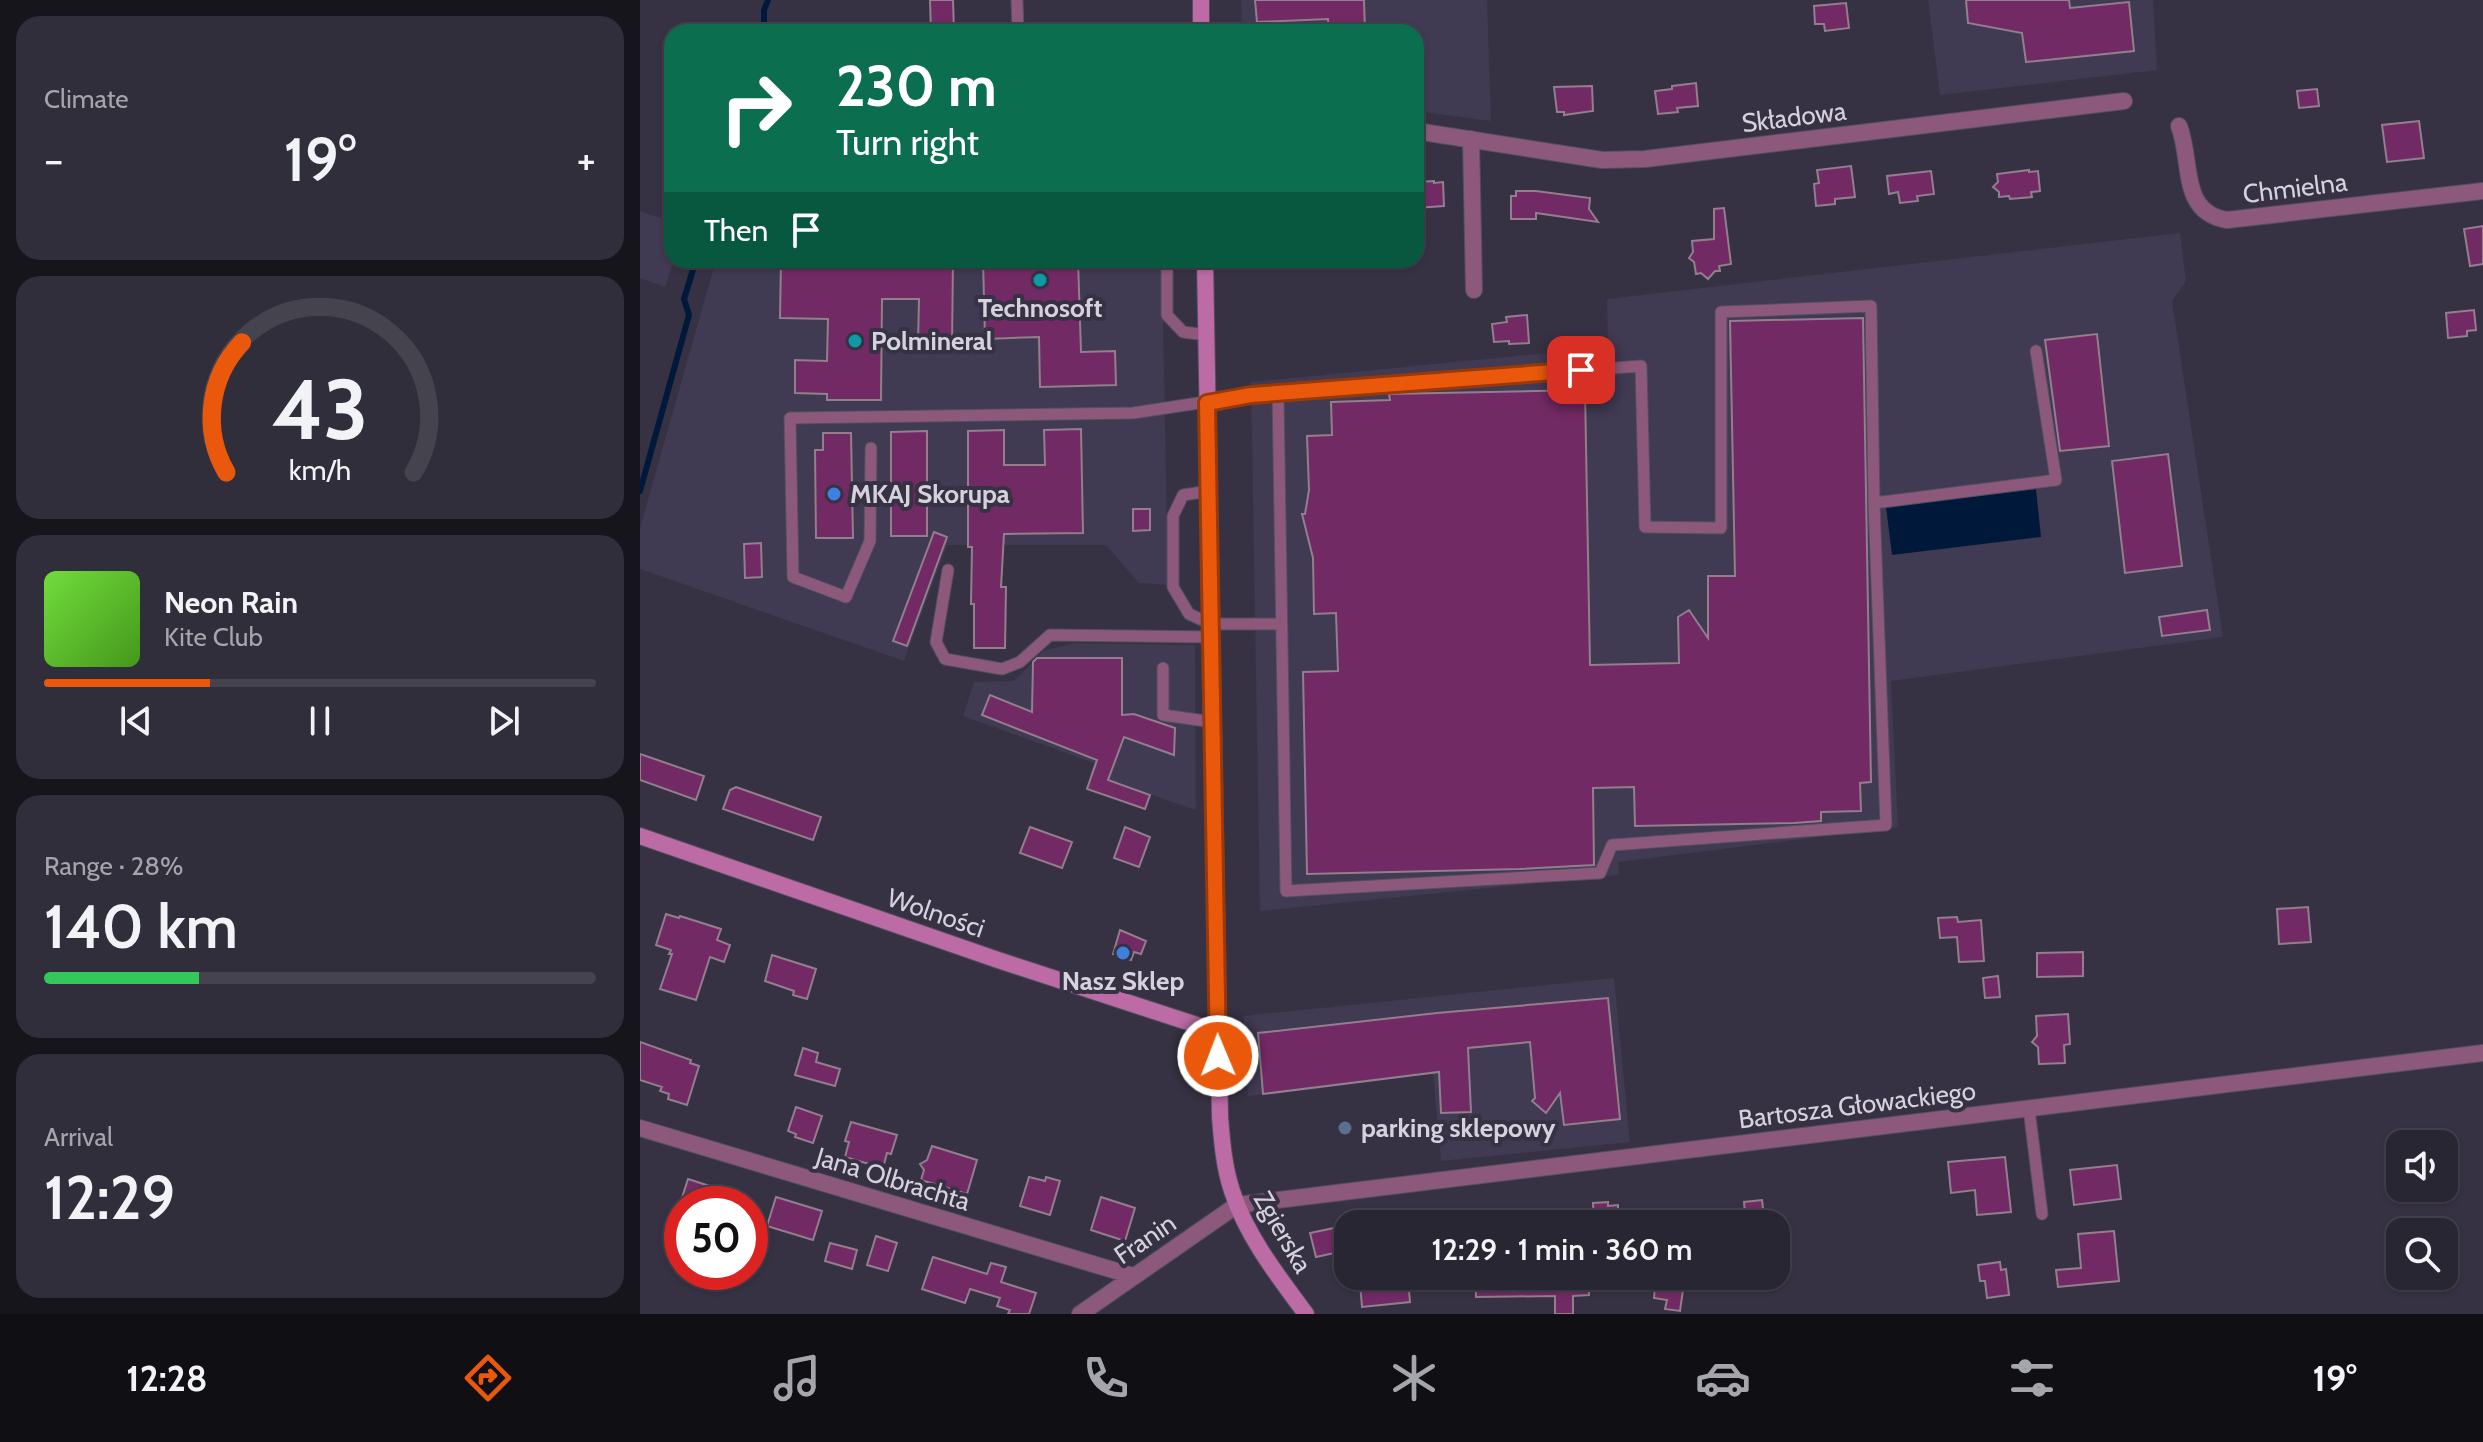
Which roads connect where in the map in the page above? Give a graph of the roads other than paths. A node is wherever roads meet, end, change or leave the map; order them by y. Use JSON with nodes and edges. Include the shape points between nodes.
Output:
{"nodes":[{"id":1,"x":1017,"y":0,"type":"edge"},
{"id":2,"x":1201,"y":0,"type":"edge"},
{"id":3,"x":1018,"y":24,"type":"edge"},
{"id":4,"x":1201,"y":24,"type":"edge"},
{"id":5,"x":2124,"y":101,"type":"dead end"},
{"id":6,"x":2179,"y":126,"type":"dead end"},
{"id":7,"x":1424,"y":132,"type":"edge"},
{"id":8,"x":1471,"y":139,"type":"junction"},
{"id":9,"x":2483,"y":191,"type":"edge"},
{"id":10,"x":1167,"y":268,"type":"edge"},
{"id":11,"x":1205,"y":268,"type":"edge"},
{"id":12,"x":1474,"y":290,"type":"dead end"},
{"id":13,"x":1206,"y":335,"type":"junction"},
{"id":14,"x":2036,"y":351,"type":"dead end"},
{"id":15,"x":1278,"y":394,"type":"junction"},
{"id":16,"x":1207,"y":403,"type":"junction"},
{"id":17,"x":871,"y":448,"type":"dead end"},
{"id":18,"x":1209,"y":491,"type":"junction"},
{"id":19,"x":1874,"y":503,"type":"junction"},
{"id":20,"x":948,"y":570,"type":"dead end"},
{"id":21,"x":1281,"y":624,"type":"junction"},
{"id":22,"x":1211,"y":630,"type":"junction"},
{"id":23,"x":1163,"y":668,"type":"dead end"},
{"id":24,"x":1213,"y":722,"type":"junction"},
{"id":25,"x":640,"y":836,"type":"edge"},
{"id":26,"x":1218,"y":1032,"type":"junction"},
{"id":27,"x":2483,"y":1053,"type":"edge"},
{"id":28,"x":2029,"y":1109,"type":"junction"},
{"id":29,"x":640,"y":1128,"type":"edge"},
{"id":30,"x":1237,"y":1205,"type":"junction"},
{"id":31,"x":2042,"y":1214,"type":"dead end"},
{"id":32,"x":1133,"y":1276,"type":"junction"},
{"id":33,"x":1080,"y":1314,"type":"edge"},
{"id":34,"x":1306,"y":1314,"type":"edge"}],
"edges":[{"from":1,"to":3,"type":"lane"},
{"from":2,"to":4,"type":"main road"},
{"from":5,"to":8,"type":"street","name":"Składowa","via":[[1645,159],[1602,160]]},
{"from":6,"to":9,"type":"street","name":"Chmielna","via":[[2196,203],[2218,219]]},
{"from":7,"to":8,"type":"street","name":"Składowa"},
{"from":8,"to":12,"type":"street"},
{"from":10,"to":13,"type":"lane","via":[[1167,315],[1183,332]]},
{"from":11,"to":13,"type":"main road","name":"Zgierska"},
{"from":13,"to":16,"type":"main road","name":"Zgierska"},
{"from":14,"to":19,"type":"lane","via":[[2056,480]]},
{"from":15,"to":16,"type":"lane"},
{"from":15,"to":19,"type":"lane","via":[[1641,366],[1645,527],[1721,528],[1721,312],[1871,306]]},
{"from":15,"to":21,"type":"lane"},
{"from":16,"to":17,"type":"lane","via":[[1133,413],[790,418],[793,577],[846,597],[870,541]]},
{"from":16,"to":18,"type":"main road","name":"Zgierska"},
{"from":18,"to":22,"type":"main road","name":"Zgierska"},
{"from":18,"to":22,"type":"lane","via":[[1183,495],[1173,516],[1173,587],[1189,614]]},
{"from":19,"to":21,"type":"lane","via":[[1886,825],[1612,845],[1600,873],[1286,891]]},
{"from":20,"to":22,"type":"lane","via":[[936,642],[945,659],[1002,669],[1020,662],[1050,635]]},
{"from":21,"to":22,"type":"lane"},
{"from":22,"to":24,"type":"main road","name":"Zgierska"},
{"from":23,"to":24,"type":"lane","via":[[1163,715]]},
{"from":24,"to":26,"type":"main road","name":"Zgierska"},
{"from":25,"to":26,"type":"main road","name":"Wolności"},
{"from":26,"to":30,"type":"main road","name":"Zgierska","via":[[1223,1151]]},
{"from":27,"to":28,"type":"street","name":"Bartosza Głowackiego"},
{"from":28,"to":30,"type":"street","name":"Bartosza Głowackiego"},
{"from":28,"to":31,"type":"lane"},
{"from":29,"to":32,"type":"street","name":"Jana Olbrachta"},
{"from":30,"to":32,"type":"street","name":"Franin"},
{"from":30,"to":34,"type":"main road","name":"Zgierska"},
{"from":32,"to":33,"type":"street","name":"Franin"}]}
